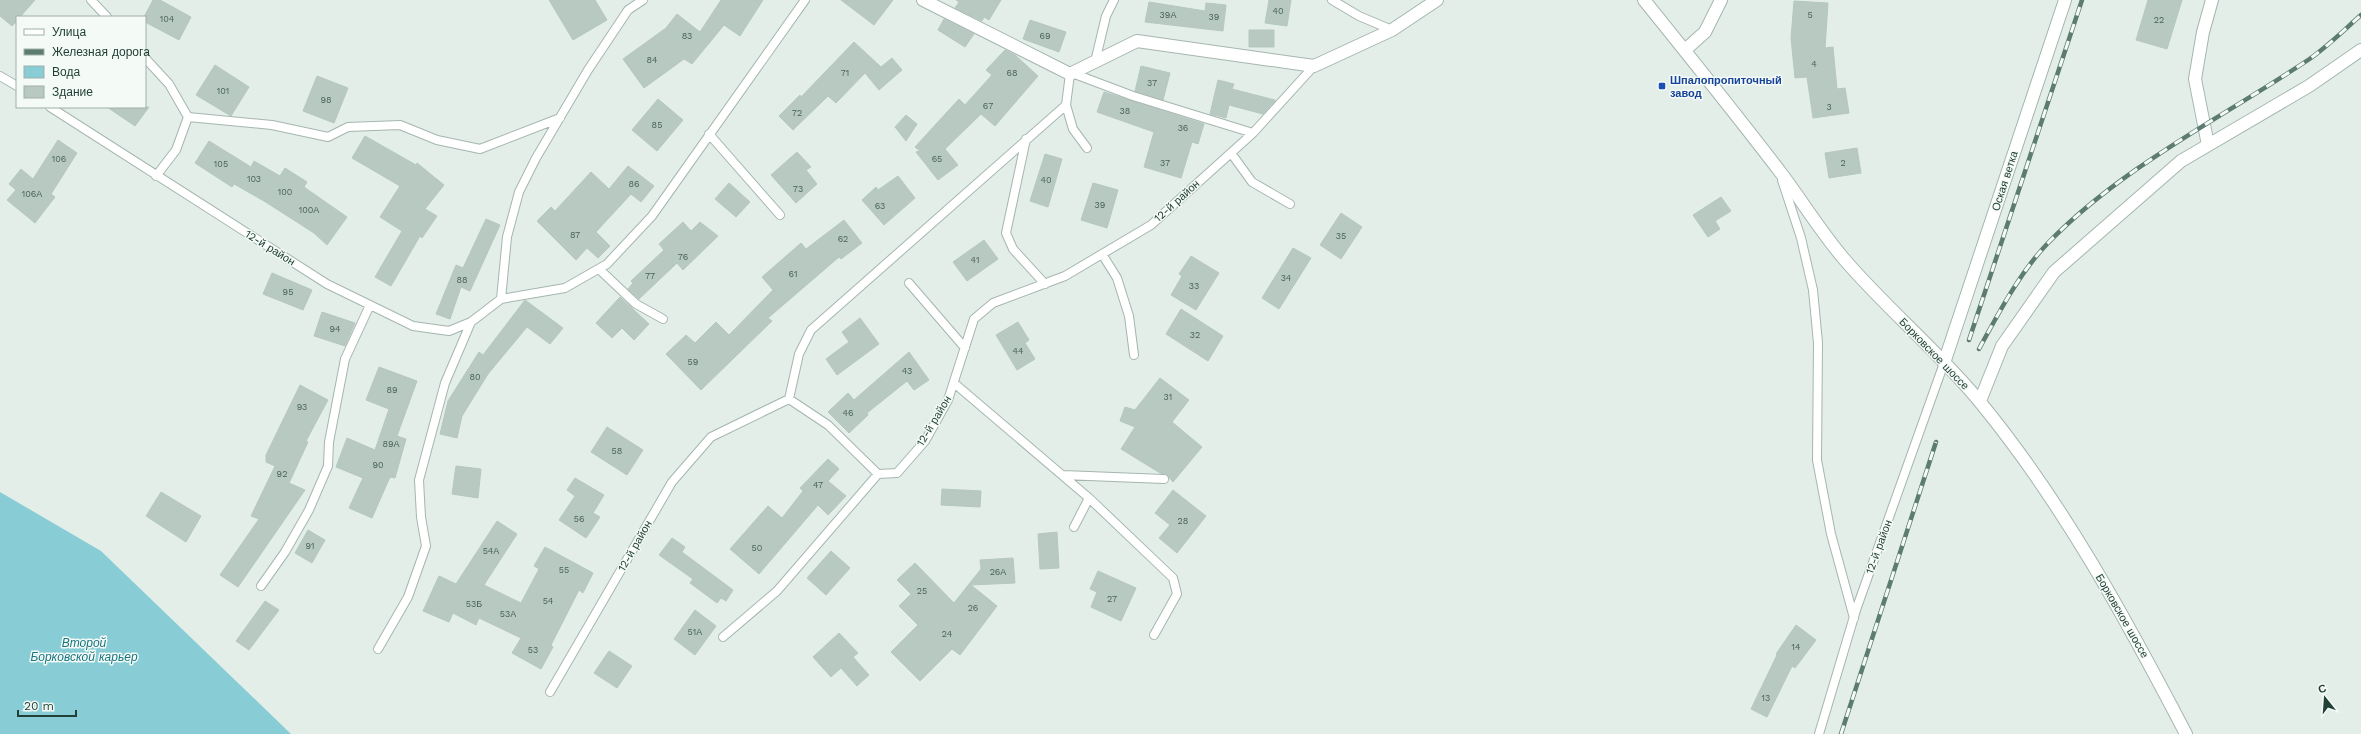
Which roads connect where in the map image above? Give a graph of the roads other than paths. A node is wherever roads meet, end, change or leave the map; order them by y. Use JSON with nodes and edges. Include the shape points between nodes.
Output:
{"nodes":[{"id":1,"x":90,"y":0,"type":"edge"},
{"id":2,"x":643,"y":0,"type":"edge"},
{"id":3,"x":805,"y":0,"type":"edge"},
{"id":4,"x":923,"y":0,"type":"edge"},
{"id":5,"x":1114,"y":0,"type":"edge"},
{"id":6,"x":1332,"y":0,"type":"edge"},
{"id":7,"x":1437,"y":0,"type":"edge"},
{"id":8,"x":1644,"y":0,"type":"edge"},
{"id":9,"x":1722,"y":0,"type":"edge"},
{"id":10,"x":2065,"y":0,"type":"edge"},
{"id":11,"x":2212,"y":0,"type":"edge"},
{"id":12,"x":106,"y":16,"type":"edge"},
{"id":13,"x":1392,"y":30,"type":"junction"},
{"id":14,"x":1685,"y":50,"type":"junction"},
{"id":15,"x":2361,"y":50,"type":"edge"},
{"id":16,"x":146,"y":59,"type":"edge"},
{"id":17,"x":1095,"y":62,"type":"junction"},
{"id":18,"x":1314,"y":66,"type":"junction"},
{"id":19,"x":1071,"y":74,"type":"junction"},
{"id":20,"x":0,"y":76,"type":"edge"},
{"id":21,"x":16,"y":85,"type":"edge"},
{"id":22,"x":1066,"y":105,"type":"junction"},
{"id":23,"x":52,"y":108,"type":"edge"},
{"id":24,"x":188,"y":117,"type":"junction"},
{"id":25,"x":560,"y":118,"type":"junction"},
{"id":26,"x":1253,"y":133,"type":"junction"},
{"id":27,"x":709,"y":134,"type":"junction"},
{"id":28,"x":1026,"y":139,"type":"junction"},
{"id":29,"x":2208,"y":145,"type":"junction"},
{"id":30,"x":1087,"y":148,"type":"dead end"},
{"id":31,"x":1231,"y":153,"type":"junction"},
{"id":32,"x":1780,"y":172,"type":"junction"},
{"id":33,"x":156,"y":176,"type":"junction"},
{"id":34,"x":1290,"y":204,"type":"dead end"},
{"id":35,"x":780,"y":215,"type":"dead end"},
{"id":36,"x":1102,"y":254,"type":"junction"},
{"id":37,"x":599,"y":269,"type":"junction"},
{"id":38,"x":909,"y":283,"type":"dead end"},
{"id":39,"x":1045,"y":284,"type":"junction"},
{"id":40,"x":502,"y":299,"type":"junction"},
{"id":41,"x":370,"y":305,"type":"junction"},
{"id":42,"x":663,"y":319,"type":"dead end"},
{"id":43,"x":471,"y":322,"type":"junction"},
{"id":44,"x":965,"y":348,"type":"junction"},
{"id":45,"x":1134,"y":355,"type":"dead end"},
{"id":46,"x":1944,"y":363,"type":"junction"},
{"id":47,"x":954,"y":383,"type":"junction"},
{"id":48,"x":789,"y":399,"type":"junction"},
{"id":49,"x":1980,"y":401,"type":"junction"},
{"id":50,"x":878,"y":474,"type":"junction"},
{"id":51,"x":1062,"y":475,"type":"junction"},
{"id":52,"x":1164,"y":479,"type":"dead end"},
{"id":53,"x":1089,"y":498,"type":"junction"},
{"id":54,"x":1074,"y":527,"type":"dead end"},
{"id":55,"x":261,"y":586,"type":"dead end"},
{"id":56,"x":1854,"y":618,"type":"junction"},
{"id":57,"x":1154,"y":635,"type":"dead end"},
{"id":58,"x":723,"y":637,"type":"dead end"},
{"id":59,"x":378,"y":649,"type":"dead end"},
{"id":60,"x":550,"y":692,"type":"dead end"},
{"id":61,"x":1819,"y":734,"type":"edge"},
{"id":62,"x":2186,"y":734,"type":"edge"}],
"edges":[{"from":1,"to":12,"type":"lane"},
{"from":2,"to":25,"type":"lane","via":[[628,10]]},
{"from":3,"to":27,"type":"lane"},
{"from":4,"to":19,"type":"street"},
{"from":5,"to":17,"type":"lane","via":[[1106,16]]},
{"from":6,"to":13,"type":"lane","via":[[1358,16]]},
{"from":7,"to":13,"type":"street"},
{"from":8,"to":14,"type":"street","name":"Борковское шоссе"},
{"from":9,"to":14,"type":"street","via":[[1705,32]]},
{"from":10,"to":46,"type":"street","name":"Оская ветка"},
{"from":11,"to":29,"type":"street","via":[[2203,32],[2195,79]]},
{"from":13,"to":18,"type":"street"},
{"from":14,"to":32,"type":"street","name":"Борковское шоссе"},
{"from":15,"to":29,"type":"street","via":[[2309,86]]},
{"from":16,"to":24,"type":"lane","via":[[169,84]]},
{"from":17,"to":18,"type":"street","via":[[1137,42]]},
{"from":17,"to":19,"type":"street"},
{"from":18,"to":26,"type":"lane","name":"12-й район"},
{"from":19,"to":22,"type":"lane"},
{"from":19,"to":26,"type":"lane"},
{"from":20,"to":21,"type":"lane"},
{"from":22,"to":28,"type":"lane"},
{"from":22,"to":30,"type":"lane","via":[[1073,129]]},
{"from":23,"to":33,"type":"lane","name":"12-й район"},
{"from":24,"to":25,"type":"lane","via":[[272,125],[328,137],[348,127],[400,125],[437,140],[480,149]]},
{"from":24,"to":33,"type":"lane","via":[[176,150]]},
{"from":25,"to":40,"type":"lane","via":[[519,192],[507,237]]},
{"from":26,"to":31,"type":"lane","name":"12-й район"},
{"from":27,"to":35,"type":"lane"},
{"from":27,"to":37,"type":"lane","via":[[652,216],[607,264]]},
{"from":28,"to":39,"type":"lane","via":[[1006,233],[1013,250]]},
{"from":28,"to":48,"type":"lane","via":[[811,330],[799,354]]},
{"from":29,"to":49,"type":"street","via":[[2181,161],[2054,272],[2002,346]]},
{"from":31,"to":34,"type":"lane","via":[[1252,182]]},
{"from":31,"to":36,"type":"lane","name":"12-й район","via":[[1151,225]]},
{"from":32,"to":46,"type":"street","name":"Борковское шоссе","via":[[1843,258]]},
{"from":32,"to":56,"type":"lane","via":[[1802,238],[1813,290],[1818,342],[1817,460],[1831,534]]},
{"from":33,"to":41,"type":"lane","name":"12-й район","via":[[328,284]]},
{"from":36,"to":39,"type":"lane","name":"12-й район","via":[[1065,276]]},
{"from":36,"to":45,"type":"lane","via":[[1117,278],[1129,316]]},
{"from":37,"to":40,"type":"lane","via":[[565,288]]},
{"from":37,"to":42,"type":"lane","via":[[636,304]]},
{"from":38,"to":44,"type":"lane"},
{"from":39,"to":44,"type":"lane","name":"12-й район","via":[[993,303],[974,319]]},
{"from":40,"to":43,"type":"lane","name":"12-й район"},
{"from":41,"to":43,"type":"lane","name":"12-й район","via":[[413,326],[449,331]]},
{"from":41,"to":55,"type":"lane","via":[[345,359],[329,442],[328,466],[309,510],[285,552]]},
{"from":43,"to":59,"type":"lane","via":[[445,383],[419,480],[426,546],[408,597]]},
{"from":44,"to":47,"type":"lane","name":"12-й район"},
{"from":46,"to":49,"type":"street","name":"Борковское шоссе"},
{"from":46,"to":56,"type":"lane","name":"12-й район"},
{"from":47,"to":50,"type":"lane","name":"12-й район","via":[[948,400],[925,441],[896,473]]},
{"from":47,"to":51,"type":"lane"},
{"from":48,"to":50,"type":"lane","via":[[828,425]]},
{"from":48,"to":60,"type":"lane","name":"12-й район","via":[[711,438],[672,482]]},
{"from":49,"to":62,"type":"street","name":"Борковское шоссе","via":[[2067,522],[2144,653]]},
{"from":50,"to":58,"type":"lane","via":[[777,590]]},
{"from":51,"to":52,"type":"lane"},
{"from":51,"to":53,"type":"lane"},
{"from":53,"to":54,"type":"lane"},
{"from":53,"to":57,"type":"lane","via":[[1173,578],[1177,594]]},
{"from":56,"to":61,"type":"lane","name":"12-й район"}]}
